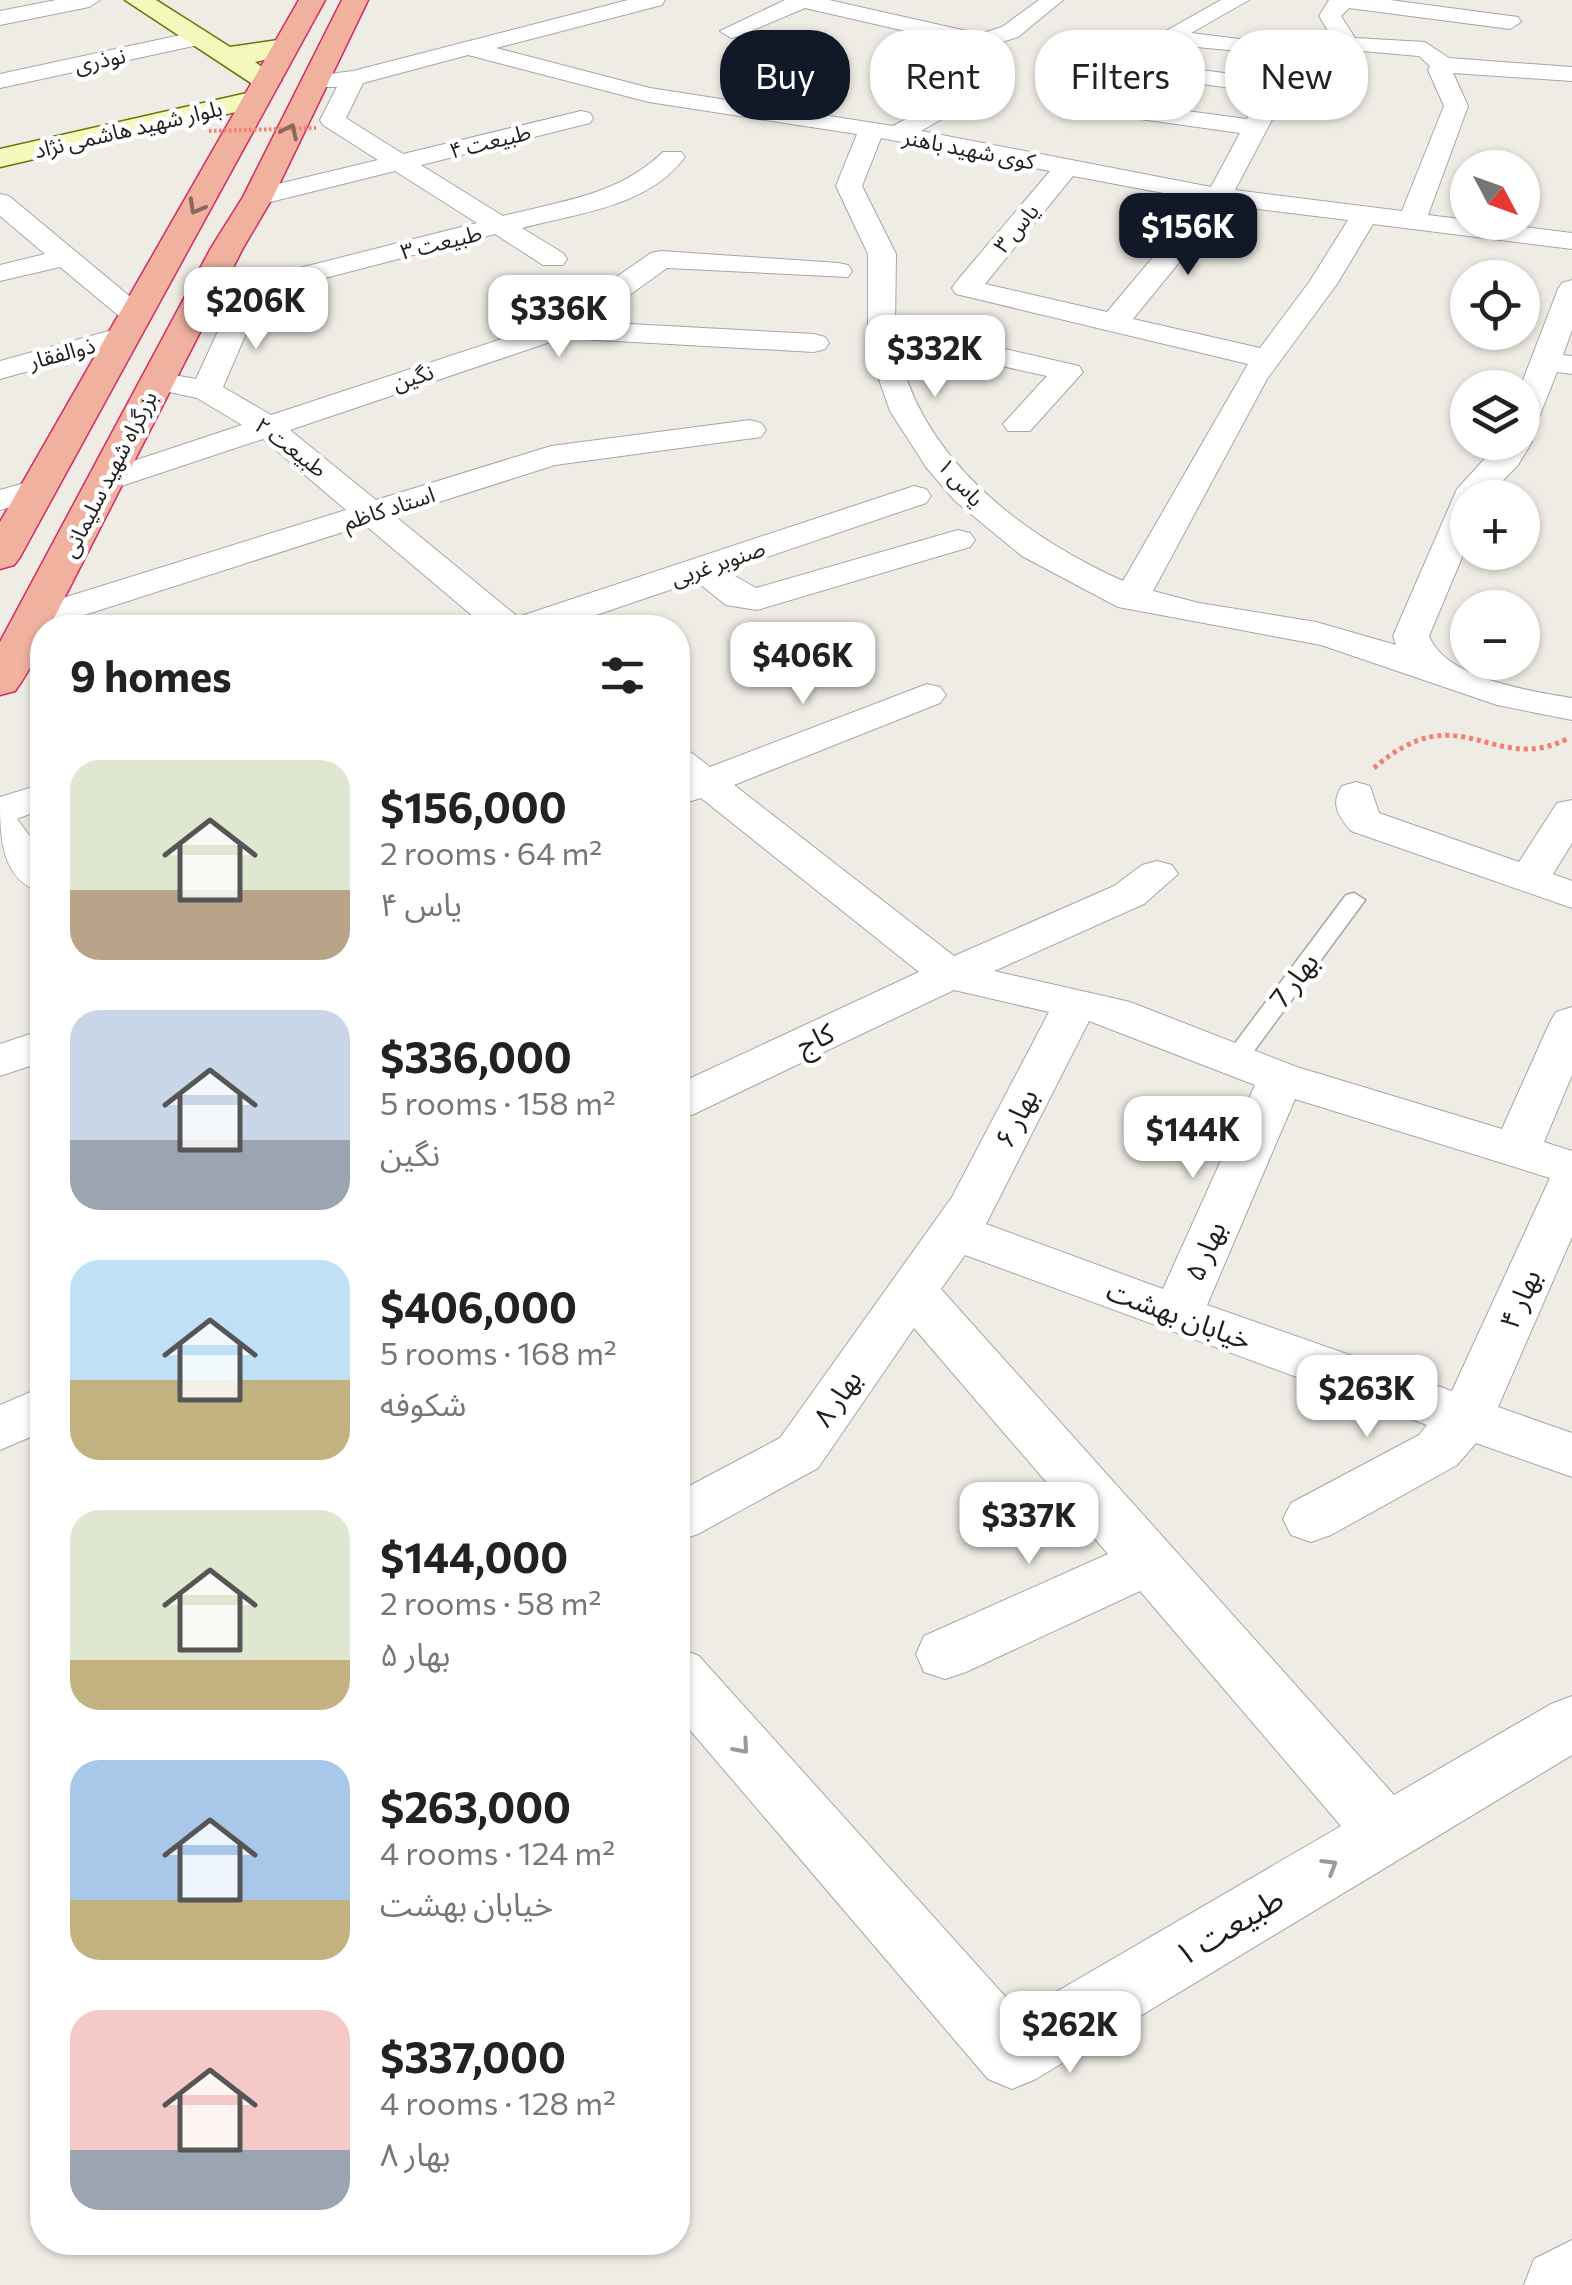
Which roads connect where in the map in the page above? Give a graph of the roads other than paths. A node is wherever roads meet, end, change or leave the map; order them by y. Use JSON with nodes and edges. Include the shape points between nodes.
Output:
{"nodes":[{"id":1,"x":89,"y":0,"type":"edge"},
{"id":2,"x":138,"y":0,"type":"edge"},
{"id":3,"x":312,"y":0,"type":"edge"},
{"id":4,"x":355,"y":0,"type":"edge"},
{"id":5,"x":654,"y":0,"type":"edge"},
{"id":6,"x":802,"y":0,"type":"edge"},
{"id":7,"x":1052,"y":0,"type":"edge"},
{"id":8,"x":1238,"y":0,"type":"edge"},
{"id":9,"x":1348,"y":1,"type":"edge"},
{"id":10,"x":916,"y":7,"type":"dead end"},
{"id":11,"x":0,"y":18,"type":"edge"},
{"id":12,"x":886,"y":20,"type":"junction"},
{"id":13,"x":1510,"y":22,"type":"dead end"},
{"id":14,"x":731,"y":30,"type":"dead end"},
{"id":15,"x":931,"y":30,"type":"edge"},
{"id":16,"x":1015,"y":30,"type":"edge"},
{"id":17,"x":851,"y":37,"type":"dead end"},
{"id":18,"x":199,"y":38,"type":"junction"},
{"id":19,"x":1225,"y":44,"type":"edge"},
{"id":20,"x":286,"y":48,"type":"junction"},
{"id":21,"x":472,"y":49,"type":"junction"},
{"id":22,"x":225,"y":54,"type":"junction"},
{"id":23,"x":1445,"y":74,"type":"junction"},
{"id":24,"x":1572,"y":74,"type":"edge"},
{"id":25,"x":353,"y":78,"type":"junction"},
{"id":26,"x":0,"y":81,"type":"edge"},
{"id":27,"x":312,"y":82,"type":"junction"},
{"id":28,"x":258,"y":97,"type":"junction"},
{"id":29,"x":581,"y":118,"type":"dead end"},
{"id":30,"x":909,"y":120,"type":"edge"},
{"id":31,"x":1198,"y":120,"type":"edge"},
{"id":32,"x":1260,"y":120,"type":"edge"},
{"id":33,"x":1256,"y":128,"type":"junction"},
{"id":34,"x":883,"y":132,"type":"junction"},
{"id":35,"x":672,"y":157,"type":"dead end"},
{"id":36,"x":0,"y":158,"type":"edge"},
{"id":37,"x":398,"y":164,"type":"junction"},
{"id":38,"x":0,"y":168,"type":"edge"},
{"id":39,"x":1066,"y":168,"type":"junction"},
{"id":40,"x":1219,"y":196,"type":"junction"},
{"id":41,"x":258,"y":197,"type":"junction"},
{"id":42,"x":0,"y":202,"type":"edge"},
{"id":43,"x":1364,"y":214,"type":"junction"},
{"id":44,"x":1412,"y":221,"type":"junction"},
{"id":45,"x":503,"y":227,"type":"junction"},
{"id":46,"x":1572,"y":241,"type":"edge"},
{"id":47,"x":66,"y":257,"type":"junction"},
{"id":48,"x":553,"y":259,"type":"dead end"},
{"id":49,"x":838,"y":271,"type":"dead end"},
{"id":50,"x":0,"y":273,"type":"edge"},
{"id":51,"x":251,"y":290,"type":"junction"},
{"id":52,"x":1572,"y":290,"type":"edge"},
{"id":53,"x":198,"y":302,"type":"junction"},
{"id":54,"x":1113,"y":324,"type":"junction"},
{"id":55,"x":129,"y":326,"type":"junction"},
{"id":56,"x":560,"y":328,"type":"junction"},
{"id":57,"x":880,"y":330,"type":"junction"},
{"id":58,"x":814,"y":343,"type":"dead end"},
{"id":59,"x":1267,"y":359,"type":"junction"},
{"id":60,"x":1559,"y":363,"type":"edge"},
{"id":61,"x":0,"y":370,"type":"edge"},
{"id":62,"x":157,"y":381,"type":"junction"},
{"id":63,"x":206,"y":390,"type":"junction"},
{"id":64,"x":1540,"y":392,"type":"edge"},
{"id":65,"x":1019,"y":424,"type":"dead end"},
{"id":66,"x":265,"y":425,"type":"junction"},
{"id":67,"x":750,"y":430,"type":"dead end"},
{"id":68,"x":1504,"y":460,"type":"edge"},
{"id":69,"x":1479,"y":480,"type":"edge"},
{"id":70,"x":106,"y":481,"type":"junction"},
{"id":71,"x":38,"y":489,"type":"junction"},
{"id":72,"x":914,"y":496,"type":"dead end"},
{"id":73,"x":0,"y":500,"type":"edge"},
{"id":74,"x":375,"y":512,"type":"junction"},
{"id":75,"x":958,"y":540,"type":"dead end"},
{"id":76,"x":1450,"y":542,"type":"edge"},
{"id":77,"x":0,"y":557,"type":"edge"},
{"id":78,"x":702,"y":568,"type":"junction"},
{"id":79,"x":1131,"y":599,"type":"junction"},
{"id":80,"x":36,"y":615,"type":"edge"},
{"id":81,"x":47,"y":615,"type":"edge"},
{"id":82,"x":494,"y":615,"type":"edge"},
{"id":83,"x":560,"y":615,"type":"edge"},
{"id":84,"x":30,"y":626,"type":"edge"},
{"id":85,"x":1445,"y":676,"type":"junction"},
{"id":86,"x":0,"y":682,"type":"edge"},
{"id":87,"x":927,"y":695,"type":"dead end"},
{"id":88,"x":1571,"y":718,"type":"edge"},
{"id":89,"x":690,"y":778,"type":"edge"},
{"id":90,"x":690,"y":781,"type":"edge"},
{"id":91,"x":1356,"y":794,"type":"road end"},
{"id":92,"x":30,"y":800,"type":"edge"},
{"id":93,"x":0,"y":810,"type":"edge"},
{"id":94,"x":1570,"y":812,"type":"edge"},
{"id":95,"x":0,"y":824,"type":"edge"},
{"id":96,"x":30,"y":863,"type":"edge"},
{"id":97,"x":1157,"y":874,"type":"dead end"},
{"id":98,"x":1528,"y":880,"type":"junction"},
{"id":99,"x":1572,"y":895,"type":"edge"},
{"id":100,"x":1354,"y":900,"type":"dead end"},
{"id":101,"x":952,"y":976,"type":"junction"},
{"id":102,"x":1075,"y":1004,"type":"junction"},
{"id":103,"x":1572,"y":1022,"type":"edge"},
{"id":104,"x":30,"y":1049,"type":"edge"},
{"id":105,"x":1235,"y":1060,"type":"junction"},
{"id":106,"x":0,"y":1061,"type":"edge"},
{"id":107,"x":1280,"y":1078,"type":"junction"},
{"id":108,"x":690,"y":1097,"type":"edge"},
{"id":109,"x":1516,"y":1151,"type":"junction"},
{"id":110,"x":1572,"y":1168,"type":"edge"},
{"id":111,"x":1572,"y":1182,"type":"edge"},
{"id":112,"x":956,"y":1232,"type":"junction"},
{"id":113,"x":913,"y":1292,"type":"junction"},
{"id":114,"x":1176,"y":1315,"type":"junction"},
{"id":115,"x":30,"y":1414,"type":"edge"},
{"id":116,"x":1467,"y":1416,"type":"junction"},
{"id":117,"x":0,"y":1429,"type":"edge"},
{"id":118,"x":1572,"y":1455,"type":"edge"},
{"id":119,"x":690,"y":1512,"type":"edge"},
{"id":120,"x":1311,"y":1519,"type":"dead end"},
{"id":121,"x":1148,"y":1562,"type":"junction"},
{"id":122,"x":945,"y":1654,"type":"dead end"},
{"id":123,"x":690,"y":1688,"type":"edge"},
{"id":124,"x":1572,"y":1724,"type":"edge"},
{"id":125,"x":1386,"y":1833,"type":"junction"},
{"id":126,"x":1572,"y":2276,"type":"edge"},
{"id":127,"x":1560,"y":2285,"type":"edge"}],
"edges":[{"from":1,"to":11,"type":"street"},
{"from":2,"to":18,"type":"main road"},
{"from":3,"to":20,"type":"highway","name":"بزرگراه شهید سلیمانی"},
{"from":4,"to":27,"type":"highway","name":"بزرگراه شهید سلیمانی"},
{"from":5,"to":21,"type":"street"},
{"from":6,"to":12,"type":"street"},
{"from":6,"to":14,"type":"street"},
{"from":7,"to":16,"type":"street"},
{"from":8,"to":19,"type":"street","via":[[1166,37]]},
{"from":9,"to":13,"type":"street"},
{"from":9,"to":23,"type":"street","via":[[1334,6],[1330,16],[1348,44],[1424,49]]},
{"from":10,"to":12,"type":"street"},
{"from":12,"to":15,"type":"street"},
{"from":12,"to":17,"type":"street"},
{"from":18,"to":22,"type":"main road"},
{"from":18,"to":26,"type":"street","name":"نوذری"},
{"from":20,"to":22,"type":"main road"},
{"from":20,"to":28,"type":"highway","name":"بزرگراه شهید سلیمانی"},
{"from":21,"to":25,"type":"street","name":"کوی شهید باهنر"},
{"from":21,"to":34,"type":"street","name":"کوی شهید باهنر","via":[[649,96]]},
{"from":22,"to":28,"type":"main road"},
{"from":23,"to":24,"type":"street"},
{"from":23,"to":44,"type":"street","via":[[1456,106]]},
{"from":25,"to":27,"type":"street","name":"کوی شهید باهنر"},
{"from":25,"to":37,"type":"street","name":"طبیعت ۴","via":[[332,120]]},
{"from":41,"to":27,"type":"highway","name":"بزرگراه شهید سلیمانی","one_way":true},
{"from":28,"to":36,"type":"main road","name":"بلوار شهید هاشمی نژاد"},
{"from":28,"to":38,"type":"main road","name":"بلوار شهید هاشمی نژاد"},
{"from":28,"to":55,"type":"highway","name":"بزرگراه شهید سلیمانی","one_way":true},
{"from":29,"to":37,"type":"street","name":"طبیعت ۴"},
{"from":30,"to":34,"type":"street"},
{"from":31,"to":33,"type":"street"},
{"from":32,"to":33,"type":"street"},
{"from":33,"to":40,"type":"street"},
{"from":34,"to":39,"type":"street","name":"کوی شهید باهنر"},
{"from":34,"to":57,"type":"street","name":"یاس ۱","via":[[849,186],[882,255]]},
{"from":35,"to":45,"type":"street","name":"طبیعت ٣","via":[[650,179],[618,195]]},
{"from":37,"to":41,"type":"street","name":"طبیعت ۴"},
{"from":37,"to":45,"type":"street","name":"طبیعت ۴"},
{"from":39,"to":40,"type":"street","name":"کوی شهید باهنر"},
{"from":39,"to":54,"type":"street","name":"یاس ۳","via":[[966,288]]},
{"from":40,"to":43,"type":"street","name":"کوی شهید باهنر"},
{"from":40,"to":54,"type":"street"},
{"from":41,"to":53,"type":"highway","name":"بزرگراه شهید سلیمانی"},
{"from":42,"to":47,"type":"street"},
{"from":43,"to":44,"type":"street","name":"کوی شهید باهنر"},
{"from":43,"to":59,"type":"street","via":[[1324,284]]},
{"from":44,"to":46,"type":"street","name":"کوی شهید باهنر"},
{"from":45,"to":48,"type":"street","name":"طبیعت ۴"},
{"from":45,"to":51,"type":"street","name":"طبیعت ٣"},
{"from":47,"to":50,"type":"street"},
{"from":47,"to":55,"type":"street"},
{"from":49,"to":56,"type":"street","name":"نگین","via":[[662,259]]},
{"from":51,"to":53,"type":"street","name":"طبیعت ٣"},
{"from":51,"to":63,"type":"street"},
{"from":52,"to":60,"type":"street"},
{"from":53,"to":62,"type":"highway","name":"بزرگراه شهید سلیمانی"},
{"from":54,"to":59,"type":"street"},
{"from":55,"to":61,"type":"street","name":"ذوالفقار"},
{"from":55,"to":71,"type":"highway","name":"بزرگراه شهید سلیمانی"},
{"from":56,"to":58,"type":"street"},
{"from":56,"to":66,"type":"street","name":"نگین"},
{"from":57,"to":65,"type":"street","via":[[1068,372]]},
{"from":57,"to":79,"type":"street","name":"یاس ۱","via":[[888,373],[912,422],[954,481],[1057,564]]},
{"from":59,"to":79,"type":"street"},
{"from":60,"to":64,"type":"street"},
{"from":62,"to":63,"type":"street"},
{"from":62,"to":70,"type":"highway","name":"بزرگراه شهید سلیمانی"},
{"from":63,"to":66,"type":"street","name":"طبیعت ۲"},
{"from":66,"to":70,"type":"street","name":"نگین"},
{"from":66,"to":74,"type":"street","name":"طبیعت ۲"},
{"from":67,"to":74,"type":"street","name":"استاد کاظم","via":[[551,456]]},
{"from":68,"to":69,"type":"street"},
{"from":70,"to":80,"type":"highway","name":"بزرگراه شهید سلیمانی"},
{"from":71,"to":73,"type":"street"},
{"from":71,"to":77,"type":"highway","name":"بزرگراه شهید سلیمانی"},
{"from":72,"to":78,"type":"street","name":"صنوبر غربی"},
{"from":74,"to":81,"type":"street","name":"استاد کاظم"},
{"from":74,"to":82,"type":"street","name":"طبیعت ۲"},
{"from":75,"to":78,"type":"street","via":[[757,600],[738,597]]},
{"from":76,"to":85,"type":"street","via":[[1411,636],[1417,652]]},
{"from":78,"to":83,"type":"street","name":"صنوبر غربی"},
{"from":79,"to":85,"type":"street","name":"یاس ۱","via":[[1334,637]]},
{"from":84,"to":86,"type":"highway","name":"بزرگراه شهید سلیمانی"},
{"from":85,"to":88,"type":"street","name":"یاس ۱"},
{"from":87,"to":89,"type":"street"},
{"from":90,"to":101,"type":"street"},
{"from":91,"to":98,"type":"street","via":[[1358,818],[1365,822]]},
{"from":92,"to":93,"type":"street"},
{"from":94,"to":98,"type":"street"},
{"from":95,"to":96,"type":"street"},
{"from":97,"to":101,"type":"street","name":"کاج","via":[[1129,895]]},
{"from":98,"to":99,"type":"street"},
{"from":100,"to":105,"type":"lane","name":"بهار 7"},
{"from":101,"to":102,"type":"street"},
{"from":101,"to":108,"type":"street","name":"کاج"},
{"from":102,"to":105,"type":"street","via":[[1114,1012]]},
{"from":102,"to":112,"type":"street","name":"بهار ۶"},
{"from":103,"to":109,"type":"street"},
{"from":104,"to":106,"type":"street"},
{"from":105,"to":107,"type":"street"},
{"from":107,"to":109,"type":"street"},
{"from":107,"to":114,"type":"street","name":"بهار ۵"},
{"from":109,"to":110,"type":"street"},
{"from":111,"to":116,"type":"street","name":"بهار ۴"},
{"from":112,"to":113,"type":"street","name":"بهار ۸"},
{"from":112,"to":114,"type":"street","name":"خیابان بهشت"},
{"from":113,"to":119,"type":"street","name":"بهار ۸","via":[[799,1453]]},
{"from":113,"to":121,"type":"street"},
{"from":114,"to":116,"type":"street","name":"خیابان بهشت"},
{"from":115,"to":117,"type":"street"},
{"from":116,"to":118,"type":"street","name":"خیابان بهشت"},
{"from":116,"to":120,"type":"street","name":"بهار ۴","via":[[1438,1450]]},
{"from":121,"to":122,"type":"street"},
{"from":121,"to":125,"type":"street"},
{"from":123,"to":125,"type":"street","name":"طبیعت ۱","one_way":true,"via":[[1012,2056]]},
{"from":124,"to":125,"type":"street","name":"طبیعت ۱"},
{"from":126,"to":127,"type":"street"}]}
